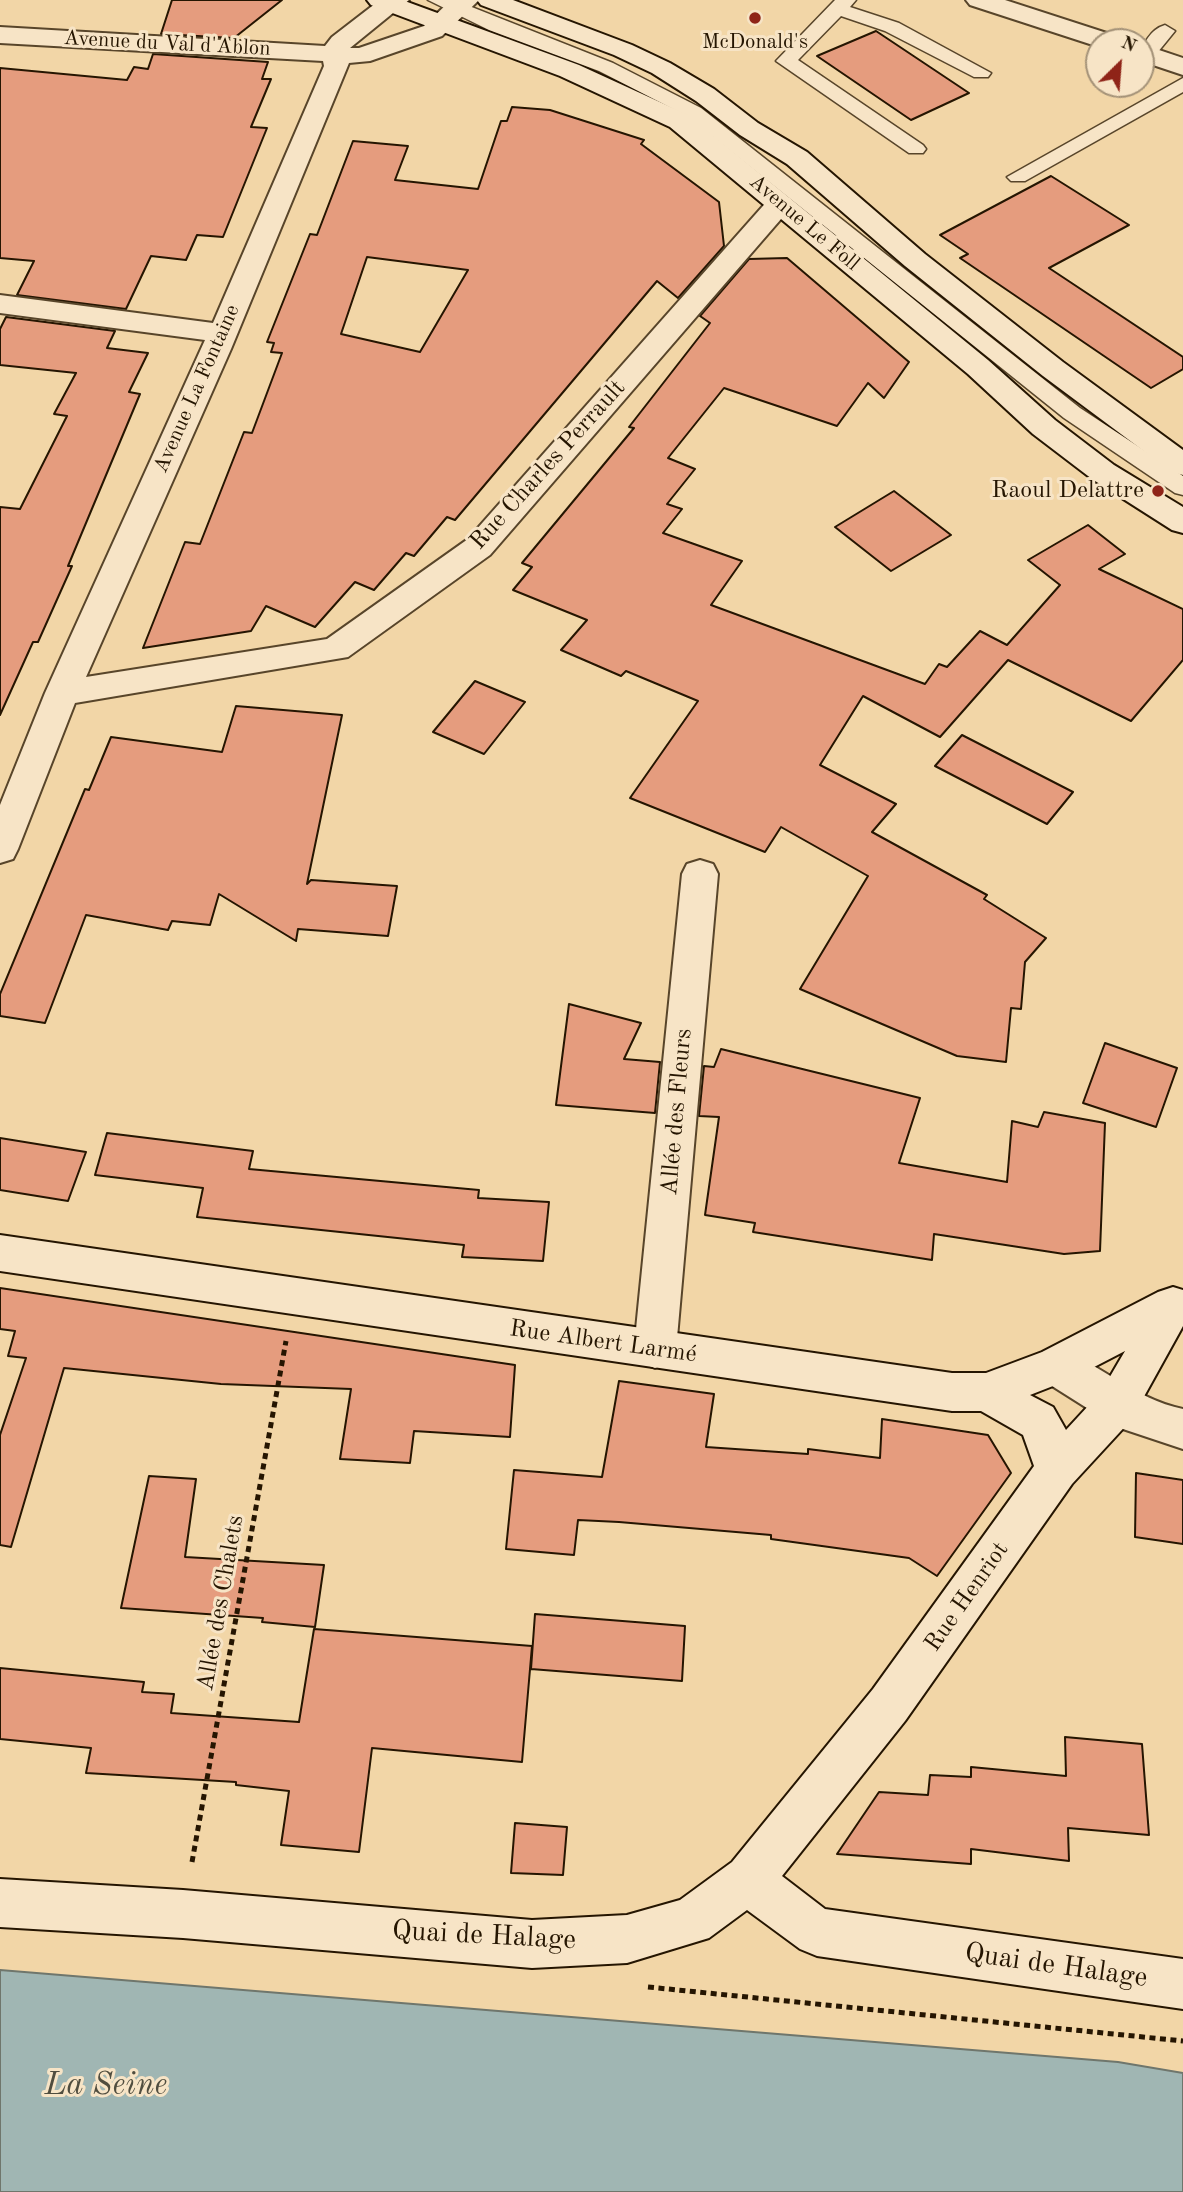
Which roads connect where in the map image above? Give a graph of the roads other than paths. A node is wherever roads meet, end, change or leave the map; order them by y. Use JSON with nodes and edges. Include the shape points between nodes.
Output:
{"nodes":[{"id":1,"x":490,"y":0,"type":"edge"},
{"id":2,"x":979,"y":0,"type":"edge"},
{"id":3,"x":389,"y":1,"type":"edge"},
{"id":4,"x":842,"y":4,"type":"edge"},
{"id":5,"x":451,"y":8,"type":"edge"},
{"id":6,"x":1166,"y":31,"type":"dead end"},
{"id":7,"x":1085,"y":34,"type":"edge"},
{"id":8,"x":0,"y":35,"type":"edge"},
{"id":9,"x":1155,"y":42,"type":"edge"},
{"id":10,"x":333,"y":54,"type":"junction"},
{"id":11,"x":1155,"y":57,"type":"edge"},
{"id":12,"x":1183,"y":67,"type":"edge"},
{"id":13,"x":981,"y":73,"type":"dead end"},
{"id":14,"x":1183,"y":84,"type":"edge"},
{"id":15,"x":916,"y":149,"type":"dead end"},
{"id":16,"x":1018,"y":177,"type":"dead end"},
{"id":17,"x":780,"y":204,"type":"junction"},
{"id":18,"x":0,"y":304,"type":"edge"},
{"id":19,"x":222,"y":333,"type":"junction"},
{"id":20,"x":1183,"y":465,"type":"edge"},
{"id":21,"x":1183,"y":487,"type":"edge"},
{"id":22,"x":1183,"y":522,"type":"edge"},
{"id":23,"x":62,"y":693,"type":"junction"},
{"id":24,"x":0,"y":849,"type":"edge"},
{"id":25,"x":700,"y":874,"type":"dead end"},
{"id":26,"x":0,"y":1253,"type":"edge"},
{"id":27,"x":1178,"y":1299,"type":"edge"},
{"id":28,"x":655,"y":1349,"type":"junction"},
{"id":29,"x":1056,"y":1366,"type":"junction"},
{"id":30,"x":986,"y":1392,"type":"junction"},
{"id":31,"x":1116,"y":1406,"type":"junction"},
{"id":32,"x":1183,"y":1429,"type":"edge"},
{"id":33,"x":1057,"y":1470,"type":"junction"},
{"id":34,"x":749,"y":1879,"type":"junction"},
{"id":35,"x":0,"y":1903,"type":"edge"},
{"id":36,"x":1183,"y":1984,"type":"edge"}],
"edges":[{"from":1,"to":20,"type":"main road","name":"Avenue Le Foll","via":[[623,50],[705,95],[797,158],[915,260]]},
{"from":2,"to":7,"type":"main road"},
{"from":3,"to":5,"type":"main road","name":"Avenue Le Foll"},
{"from":3,"to":10,"type":"main road"},
{"from":4,"to":13,"type":"lane"},
{"from":4,"to":15,"type":"lane","via":[[786,61]]},
{"from":5,"to":10,"type":"main road","via":[[423,37],[362,56]]},
{"from":5,"to":17,"type":"main road","name":"Avenue Le Foll","via":[[679,121]]},
{"from":5,"to":21,"type":"lane","name":"Avenue Le Foll","via":[[606,67],[694,112],[1072,413]]},
{"from":6,"to":9,"type":"lane"},
{"from":8,"to":10,"type":"main road","name":"Avenue du Val d'Ablon"},
{"from":10,"to":19,"type":"main road","name":"Avenue La Fontaine","via":[[337,66]]},
{"from":11,"to":12,"type":"main road"},
{"from":14,"to":16,"type":"lane"},
{"from":17,"to":22,"type":"main road","name":"Avenue Le Foll","via":[[1044,427],[1103,472]]},
{"from":17,"to":23,"type":"main road","name":"Rue Charles Perrault","via":[[479,547],[336,649]]},
{"from":18,"to":19,"type":"main road"},
{"from":19,"to":23,"type":"main road","name":"Avenue La Fontaine"},
{"from":23,"to":24,"type":"main road","name":"Avenue La Fontaine"},
{"from":25,"to":28,"type":"main road","name":"Allée des Fleurs"},
{"from":26,"to":28,"type":"main road","name":"Rue Albert Larmé"},
{"from":27,"to":29,"type":"main road","name":"Rue Albert Larmé"},
{"from":27,"to":31,"type":"main road","name":"Rue Henriot"},
{"from":28,"to":30,"type":"main road","name":"Rue Albert Larmé","via":[[952,1392]]},
{"from":29,"to":30,"type":"main road","name":"Rue Albert Larmé"},
{"from":29,"to":31,"type":"main road"},
{"from":30,"to":33,"type":"main road","via":[[1038,1421]]},
{"from":31,"to":32,"type":"main road","via":[[1161,1426]]},
{"from":31,"to":33,"type":"main road","name":"Rue Henriot"},
{"from":33,"to":34,"type":"main road","name":"Rue Henriot","via":[[890,1705]]},
{"from":34,"to":35,"type":"main road","name":"Quai de Halage","via":[[692,1921],[627,1939],[532,1944]]},
{"from":34,"to":36,"type":"main road","name":"Quai de Halage","via":[[779,1907],[817,1932]]}]}
